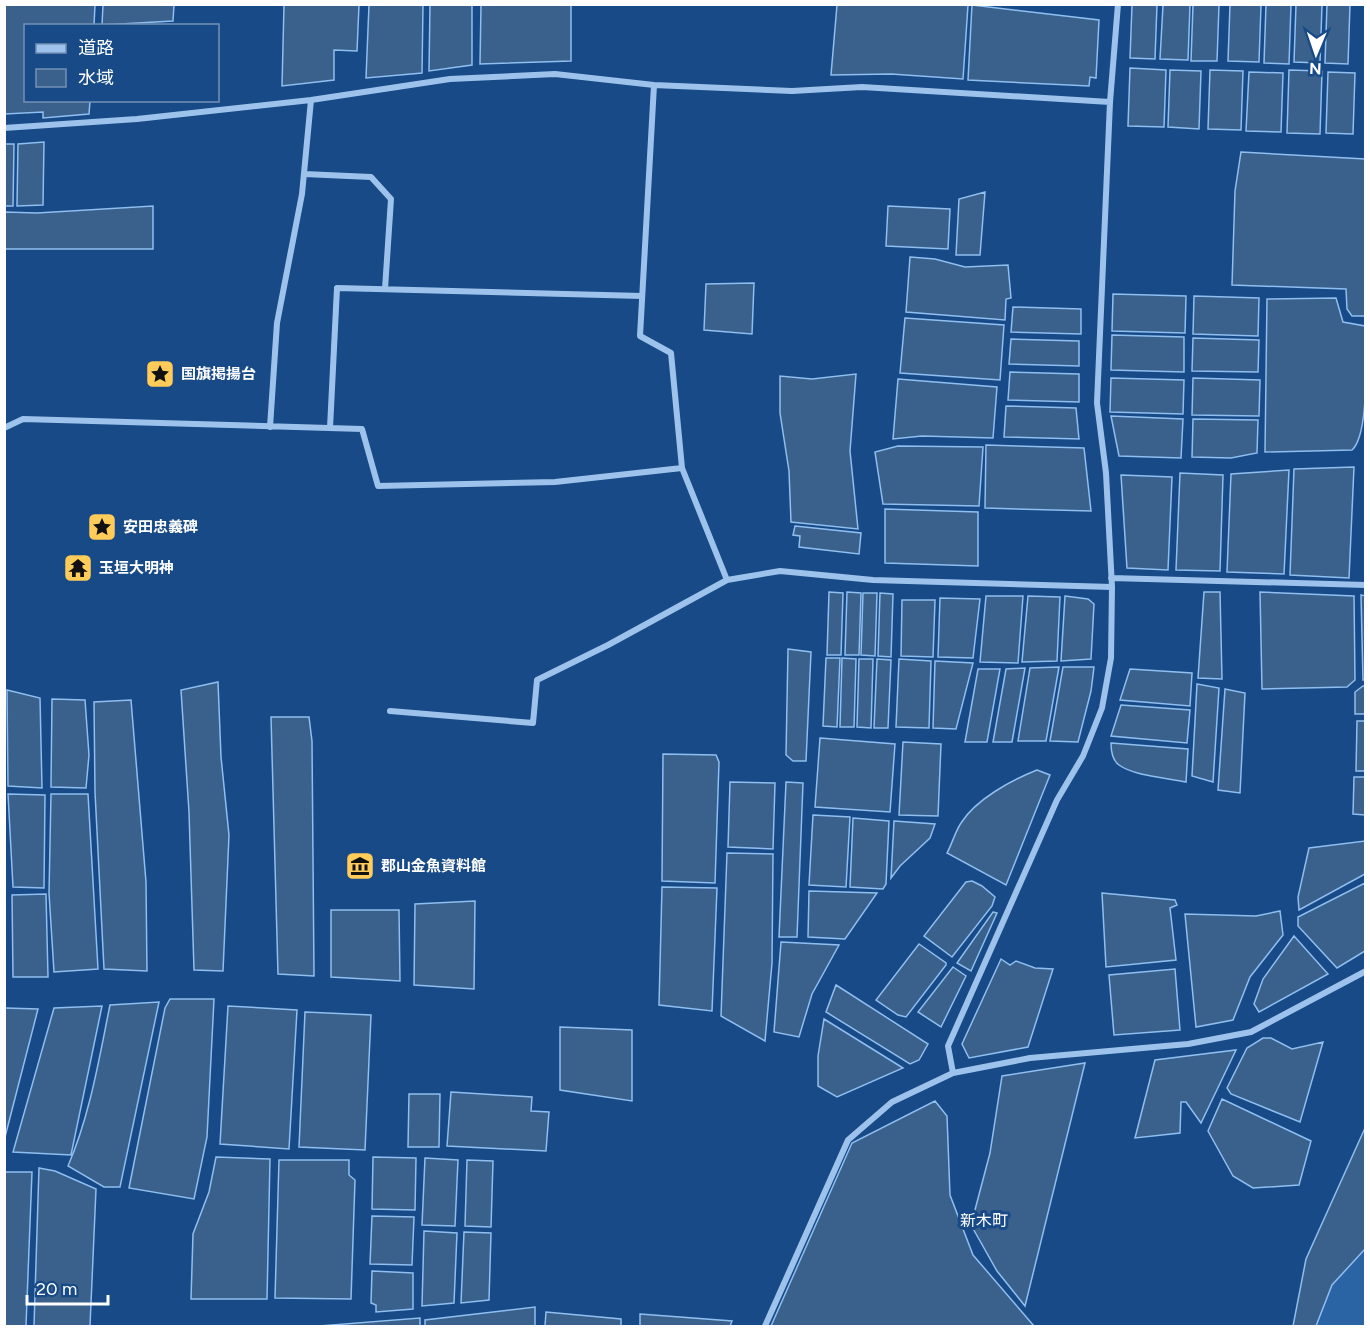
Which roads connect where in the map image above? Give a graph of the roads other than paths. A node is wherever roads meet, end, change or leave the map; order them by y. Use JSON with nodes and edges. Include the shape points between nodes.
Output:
{"nodes":[{"id":1,"x":1118,"y":4,"type":"edge"},
{"id":2,"x":654,"y":85,"type":"junction"},
{"id":3,"x":311,"y":100,"type":"junction"},
{"id":4,"x":1110,"y":102,"type":"junction"},
{"id":5,"x":4,"y":128,"type":"edge"},
{"id":6,"x":304,"y":174,"type":"junction"},
{"id":7,"x":385,"y":289,"type":"junction"},
{"id":8,"x":642,"y":296,"type":"junction"},
{"id":9,"x":270,"y":427,"type":"junction"},
{"id":10,"x":4,"y":428,"type":"edge"},
{"id":11,"x":330,"y":428,"type":"junction"},
{"id":12,"x":682,"y":468,"type":"junction"},
{"id":13,"x":1112,"y":578,"type":"junction"},
{"id":14,"x":727,"y":580,"type":"junction"},
{"id":15,"x":1365,"y":585,"type":"edge"},
{"id":16,"x":1112,"y":587,"type":"junction"},
{"id":17,"x":390,"y":711,"type":"dead end"},
{"id":18,"x":1365,"y":971,"type":"edge"},
{"id":19,"x":952,"y":1073,"type":"junction"},
{"id":20,"x":765,"y":1326,"type":"edge"}],
"edges":[{"from":1,"to":4,"type":"street"},
{"from":2,"to":3,"type":"street","via":[[555,74],[450,79]]},
{"from":2,"to":4,"type":"street","via":[[792,91],[862,87]]},
{"from":2,"to":8,"type":"street"},
{"from":3,"to":5,"type":"street","via":[[137,119]]},
{"from":3,"to":6,"type":"street"},
{"from":4,"to":13,"type":"street","via":[[1097,403]]},
{"from":6,"to":7,"type":"street","via":[[371,177],[391,200]]},
{"from":6,"to":9,"type":"street","via":[[277,323]]},
{"from":7,"to":8,"type":"street"},
{"from":7,"to":11,"type":"street","via":[[338,288]]},
{"from":8,"to":12,"type":"street","via":[[640,336],[671,353]]},
{"from":9,"to":10,"type":"street","via":[[23,418]]},
{"from":9,"to":11,"type":"street"},
{"from":11,"to":12,"type":"street","via":[[362,429],[378,486],[555,482]]},
{"from":12,"to":14,"type":"street"},
{"from":13,"to":15,"type":"street"},
{"from":13,"to":16,"type":"street"},
{"from":14,"to":16,"type":"street","via":[[780,571],[885,580]]},
{"from":14,"to":17,"type":"street","via":[[537,680],[533,723]]},
{"from":16,"to":19,"type":"street","via":[[1111,658],[1102,708],[948,1046]]},
{"from":18,"to":19,"type":"street","via":[[1251,1032],[1188,1044],[1030,1058]]},
{"from":19,"to":20,"type":"street","via":[[892,1102],[848,1140]]}]}
